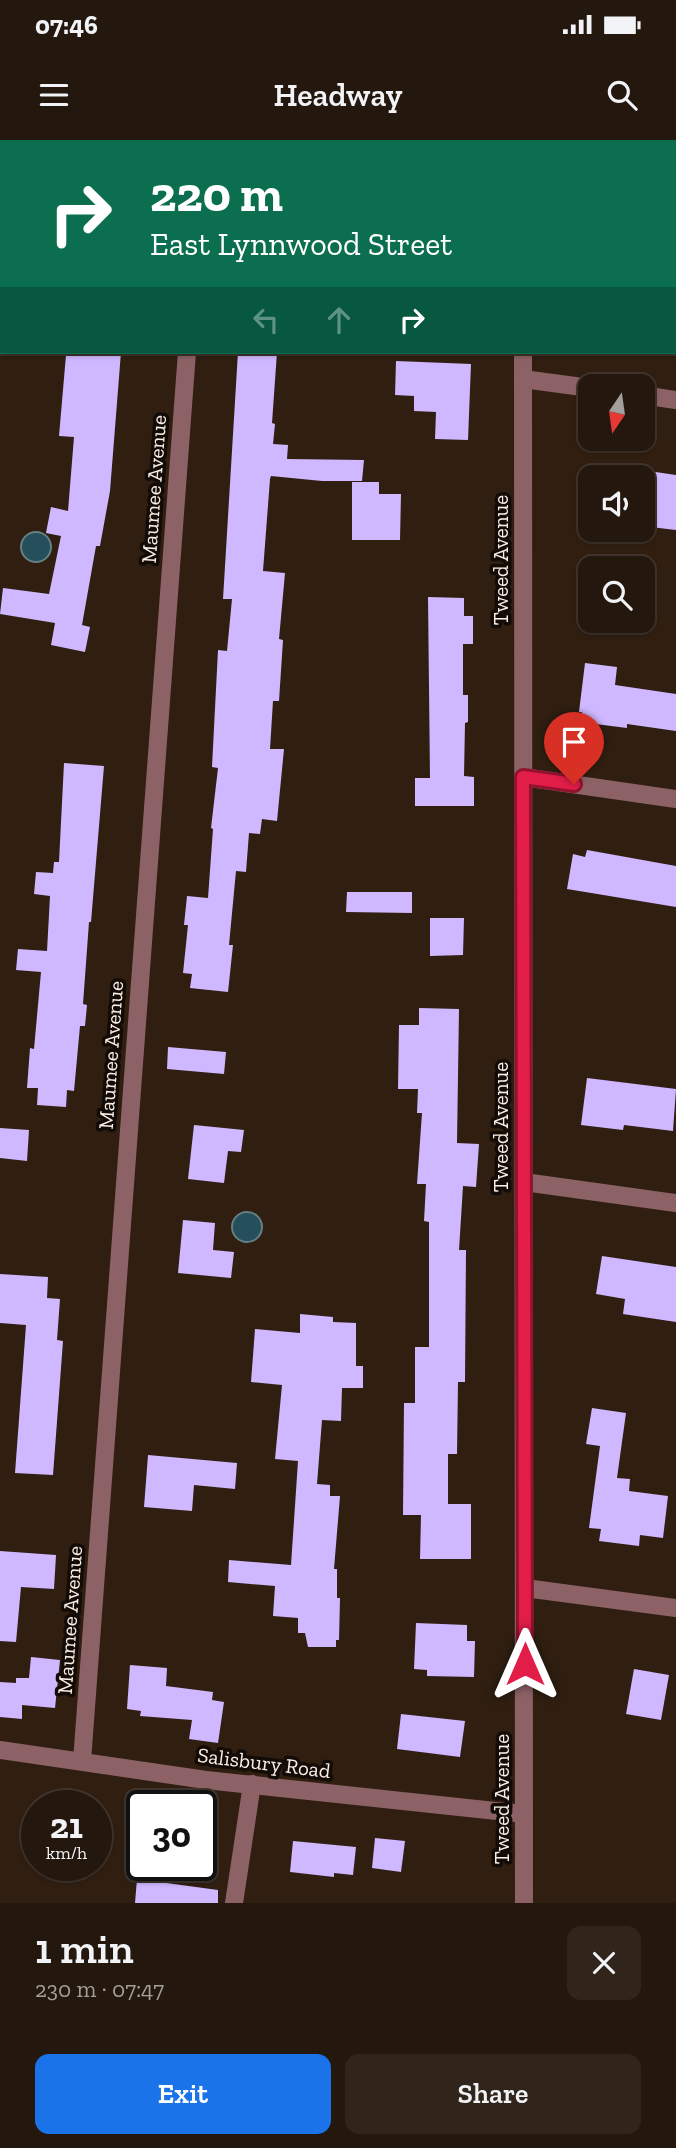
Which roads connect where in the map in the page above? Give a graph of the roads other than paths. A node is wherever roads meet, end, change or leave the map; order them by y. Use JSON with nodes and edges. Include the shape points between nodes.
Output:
{"nodes":[{"id":1,"x":187,"y":354,"type":"edge"},
{"id":2,"x":523,"y":354,"type":"edge"},
{"id":3,"x":523,"y":379,"type":"junction"},
{"id":4,"x":578,"y":386,"type":"edge"},
{"id":5,"x":655,"y":397,"type":"edge"},
{"id":6,"x":676,"y":400,"type":"edge"},
{"id":7,"x":523,"y":777,"type":"junction"},
{"id":8,"x":676,"y":799,"type":"edge"},
{"id":9,"x":524,"y":1182,"type":"junction"},
{"id":10,"x":676,"y":1203,"type":"edge"},
{"id":11,"x":525,"y":1588,"type":"junction"},
{"id":12,"x":676,"y":1608,"type":"edge"},
{"id":13,"x":0,"y":1750,"type":"edge"},
{"id":14,"x":82,"y":1761,"type":"junction"},
{"id":15,"x":252,"y":1784,"type":"junction"},
{"id":16,"x":524,"y":1814,"type":"junction"},
{"id":17,"x":234,"y":1903,"type":"edge"},
{"id":18,"x":524,"y":1903,"type":"edge"}],
"edges":[{"from":1,"to":14,"type":"street","name":"Maumee Avenue"},
{"from":2,"to":3,"type":"street","name":"Tweed Avenue"},
{"from":3,"to":4,"type":"street"},
{"from":3,"to":7,"type":"street","name":"Tweed Avenue"},
{"from":5,"to":6,"type":"street"},
{"from":7,"to":8,"type":"street"},
{"from":7,"to":9,"type":"street","name":"Tweed Avenue"},
{"from":9,"to":10,"type":"street"},
{"from":9,"to":11,"type":"street","name":"Tweed Avenue"},
{"from":11,"to":12,"type":"street"},
{"from":11,"to":16,"type":"street","name":"Tweed Avenue"},
{"from":13,"to":14,"type":"street","name":"Salisbury Road"},
{"from":14,"to":15,"type":"street","name":"Salisbury Road"},
{"from":15,"to":16,"type":"street","name":"Salisbury Road"},
{"from":15,"to":17,"type":"street"},
{"from":16,"to":18,"type":"street","name":"Tweed Avenue"}]}
